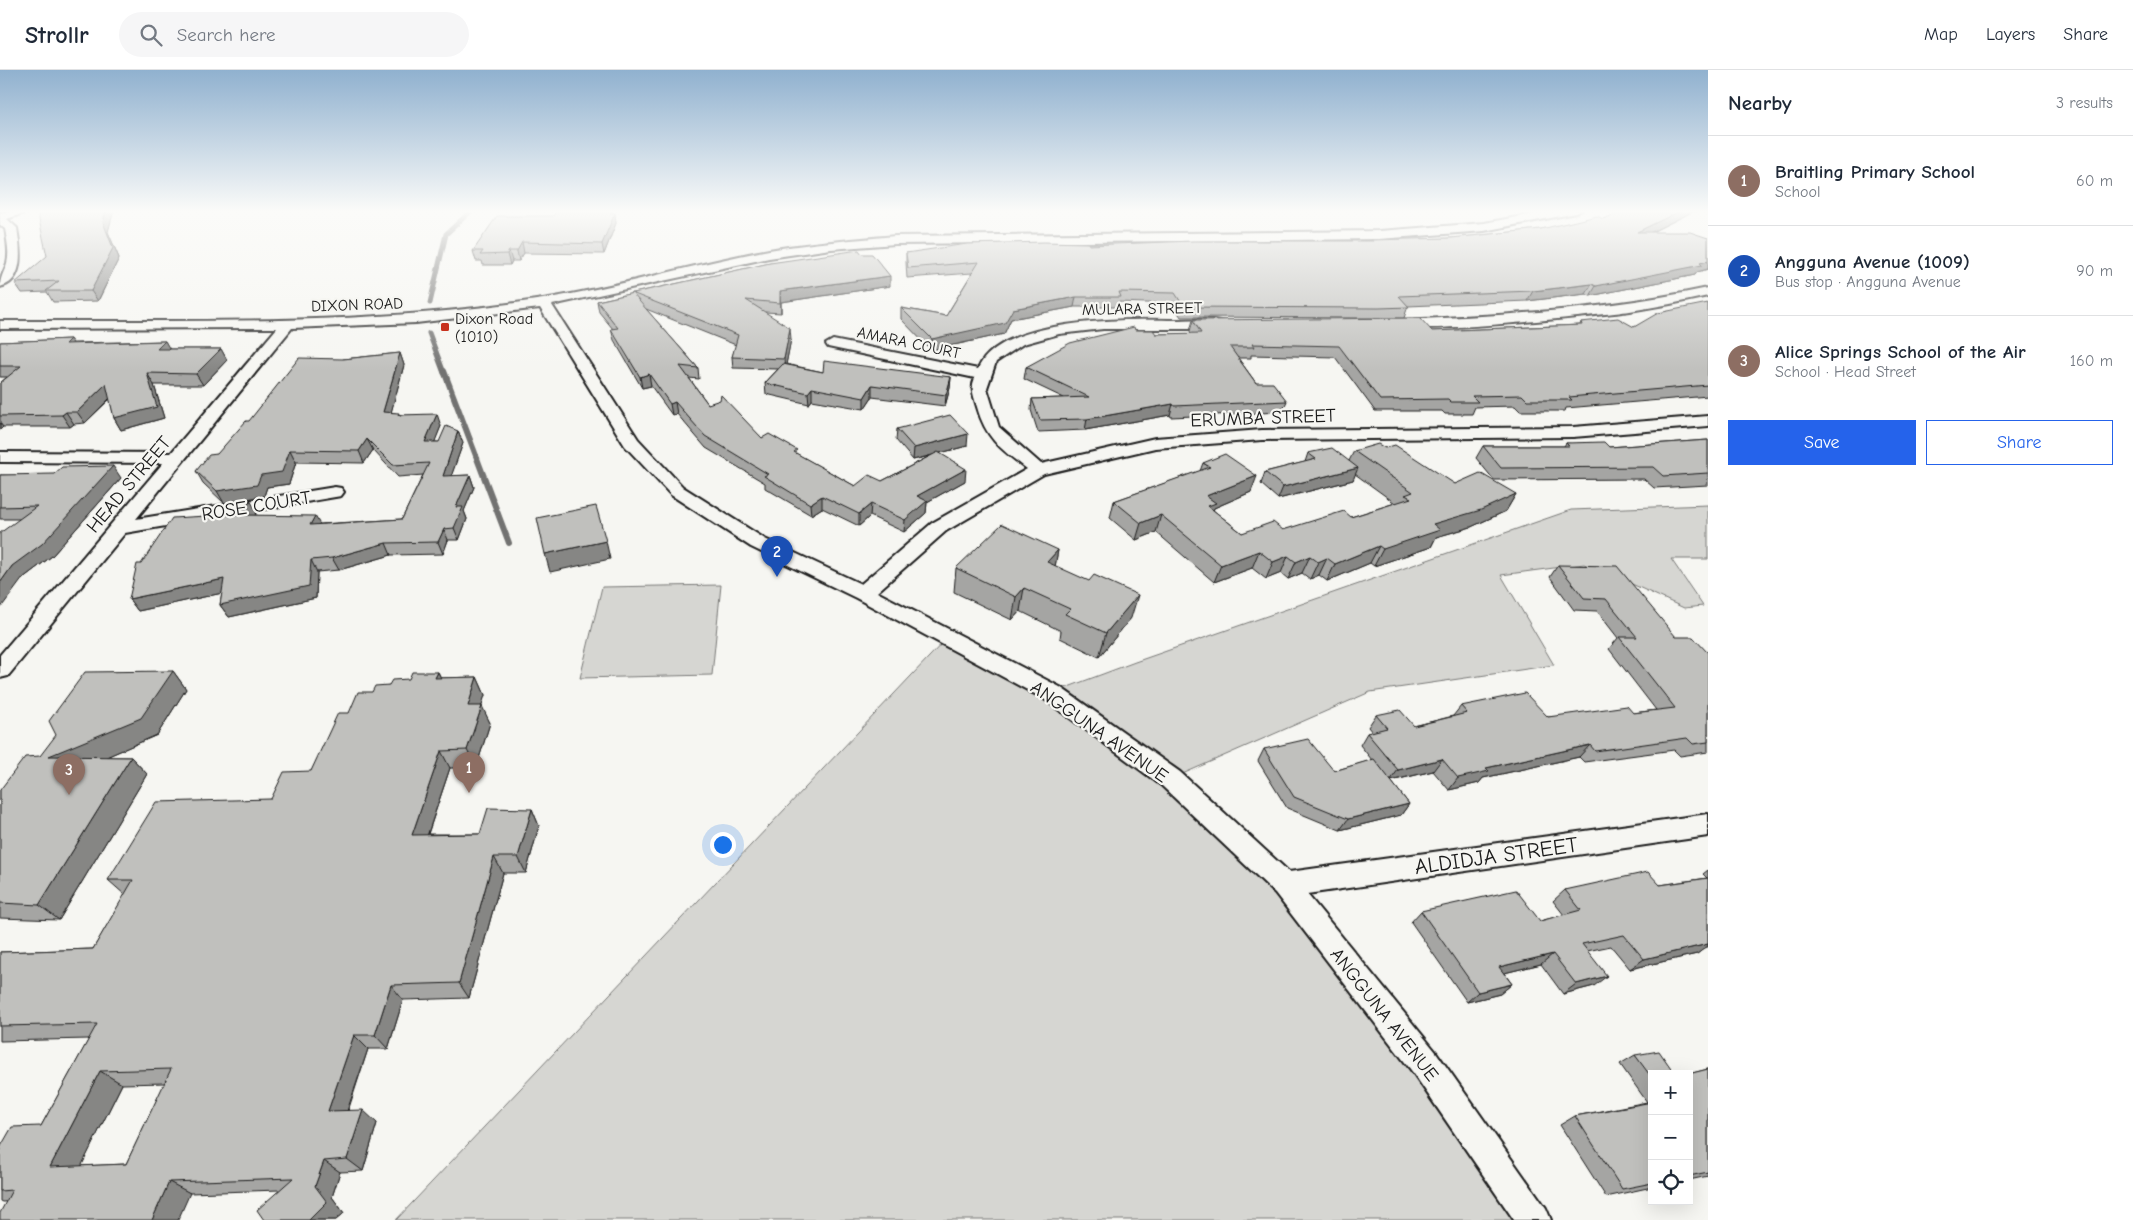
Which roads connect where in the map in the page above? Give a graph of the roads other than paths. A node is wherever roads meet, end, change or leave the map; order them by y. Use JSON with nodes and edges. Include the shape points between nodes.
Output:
{"nodes":[{"id":1,"x":14,"y":264,"type":"edge"},
{"id":2,"x":725,"y":264,"type":"edge"},
{"id":3,"x":0,"y":283,"type":"edge"},
{"id":4,"x":1708,"y":292,"type":"edge"},
{"id":5,"x":544,"y":303,"type":"junction"},
{"id":6,"x":288,"y":324,"type":"junction"},
{"id":7,"x":1383,"y":324,"type":"edge"},
{"id":8,"x":0,"y":325,"type":"edge"},
{"id":9,"x":1236,"y":325,"type":"edge"},
{"id":10,"x":833,"y":344,"type":"dead end"},
{"id":11,"x":979,"y":374,"type":"junction"},
{"id":12,"x":1708,"y":421,"type":"edge"},
{"id":13,"x":0,"y":457,"type":"edge"},
{"id":14,"x":176,"y":458,"type":"junction"},
{"id":15,"x":1038,"y":470,"type":"junction"},
{"id":16,"x":335,"y":492,"type":"dead end"},
{"id":17,"x":118,"y":528,"type":"junction"},
{"id":18,"x":863,"y":593,"type":"junction"},
{"id":19,"x":0,"y":670,"type":"edge"},
{"id":20,"x":1708,"y":825,"type":"edge"},
{"id":21,"x":1284,"y":885,"type":"junction"},
{"id":22,"x":1534,"y":1220,"type":"edge"}],
"edges":[{"from":1,"to":3,"type":"street"},
{"from":2,"to":5,"type":"street","name":"DIXON ROAD"},
{"from":4,"to":7,"type":"street","via":[[1660,304],[1519,320]]},
{"from":5,"to":6,"type":"street","name":"DIXON ROAD","via":[[416,320]]},
{"from":5,"to":18,"type":"street","name":"ANGGUNA AVENUE","via":[[631,442],[677,491],[758,543]]},
{"from":6,"to":8,"type":"street","name":"DIXON ROAD"},
{"from":6,"to":14,"type":"street","name":"HEAD STREET"},
{"from":9,"to":11,"type":"street","name":"MULARA STREET","via":[[1100,324],[1067,327],[1013,343],[996,354]]},
{"from":10,"to":11,"type":"street","name":"AMARA COURT"},
{"from":11,"to":15,"type":"street","via":[[977,386],[991,429]]},
{"from":12,"to":15,"type":"street","name":"ERUMBA STREET","via":[[1573,432],[1262,435],[1155,444]]},
{"from":13,"to":14,"type":"street"},
{"from":14,"to":17,"type":"street","name":"HEAD STREET"},
{"from":15,"to":18,"type":"street","name":"ERUMBA STREET","via":[[939,526]]},
{"from":16,"to":17,"type":"street","name":"ROSE COURT"},
{"from":17,"to":19,"type":"street","name":"HEAD STREET"},
{"from":18,"to":21,"type":"street","name":"ANGGUNA AVENUE","via":[[1052,693],[1171,779]]},
{"from":20,"to":21,"type":"street","name":"ALDIDJA STREET"},
{"from":21,"to":22,"type":"street","name":"ANGGUNA AVENUE","via":[[1425,1063]]}]}
